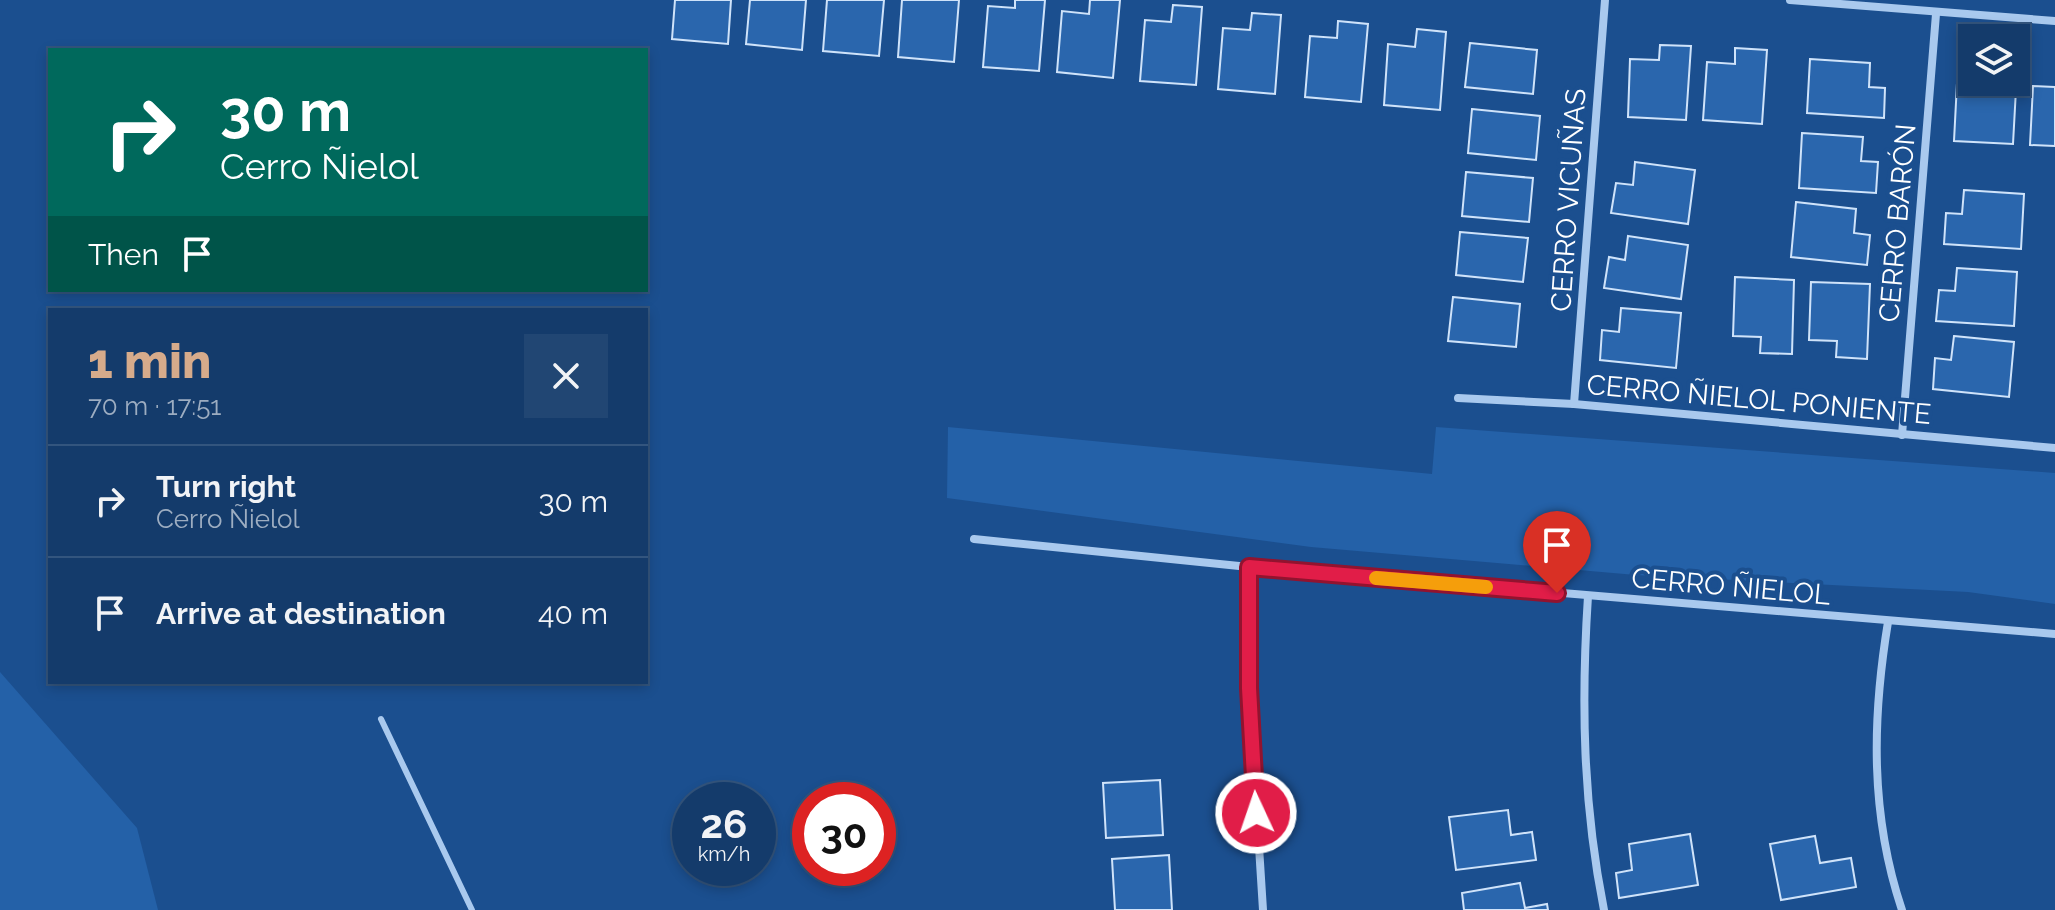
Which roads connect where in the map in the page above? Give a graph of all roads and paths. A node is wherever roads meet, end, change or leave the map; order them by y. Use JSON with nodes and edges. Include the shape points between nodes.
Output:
{"nodes":[{"id":1,"x":1605,"y":0,"type":"edge"},
{"id":2,"x":1790,"y":0,"type":"edge"},
{"id":3,"x":1936,"y":14,"type":"junction"},
{"id":4,"x":2055,"y":21,"type":"edge"},
{"id":5,"x":1458,"y":398,"type":"dead end"},
{"id":6,"x":1574,"y":404,"type":"junction"},
{"id":7,"x":1902,"y":435,"type":"junction"},
{"id":8,"x":2055,"y":448,"type":"edge"},
{"id":9,"x":974,"y":539,"type":"dead end"},
{"id":10,"x":1249,"y":567,"type":"junction"},
{"id":11,"x":1588,"y":596,"type":"junction"},
{"id":12,"x":1888,"y":622,"type":"junction"},
{"id":13,"x":2055,"y":634,"type":"edge"},
{"id":14,"x":381,"y":719,"type":"dead end"},
{"id":15,"x":472,"y":910,"type":"edge"},
{"id":16,"x":1263,"y":910,"type":"edge"},
{"id":17,"x":1604,"y":910,"type":"edge"},
{"id":18,"x":1902,"y":910,"type":"edge"}],
"edges":[{"from":1,"to":6,"type":"street","name":"CERRO VICUÑAS"},
{"from":2,"to":3,"type":"street"},
{"from":3,"to":4,"type":"street"},
{"from":3,"to":7,"type":"street","name":"CERRO BARÓN"},
{"from":5,"to":6,"type":"street","name":"CERRO ÑIELOL PONIENTE"},
{"from":6,"to":7,"type":"street","name":"CERRO ÑIELOL PONIENTE"},
{"from":7,"to":8,"type":"street","name":"CERRO ÑIELOL PONIENTE"},
{"from":9,"to":10,"type":"street","name":"CERRO ÑIELOL"},
{"from":10,"to":11,"type":"street","name":"CERRO ÑIELOL"},
{"from":10,"to":16,"type":"street","via":[[1249,688]]},
{"from":11,"to":12,"type":"street","name":"CERRO ÑIELOL"},
{"from":11,"to":17,"type":"street","via":[[1584,773]]},
{"from":12,"to":13,"type":"street","name":"CERRO ÑIELOL"},
{"from":12,"to":18,"type":"street","via":[[1875,731],[1876,786],[1883,841]]},
{"from":14,"to":15,"type":"lane"}]}
